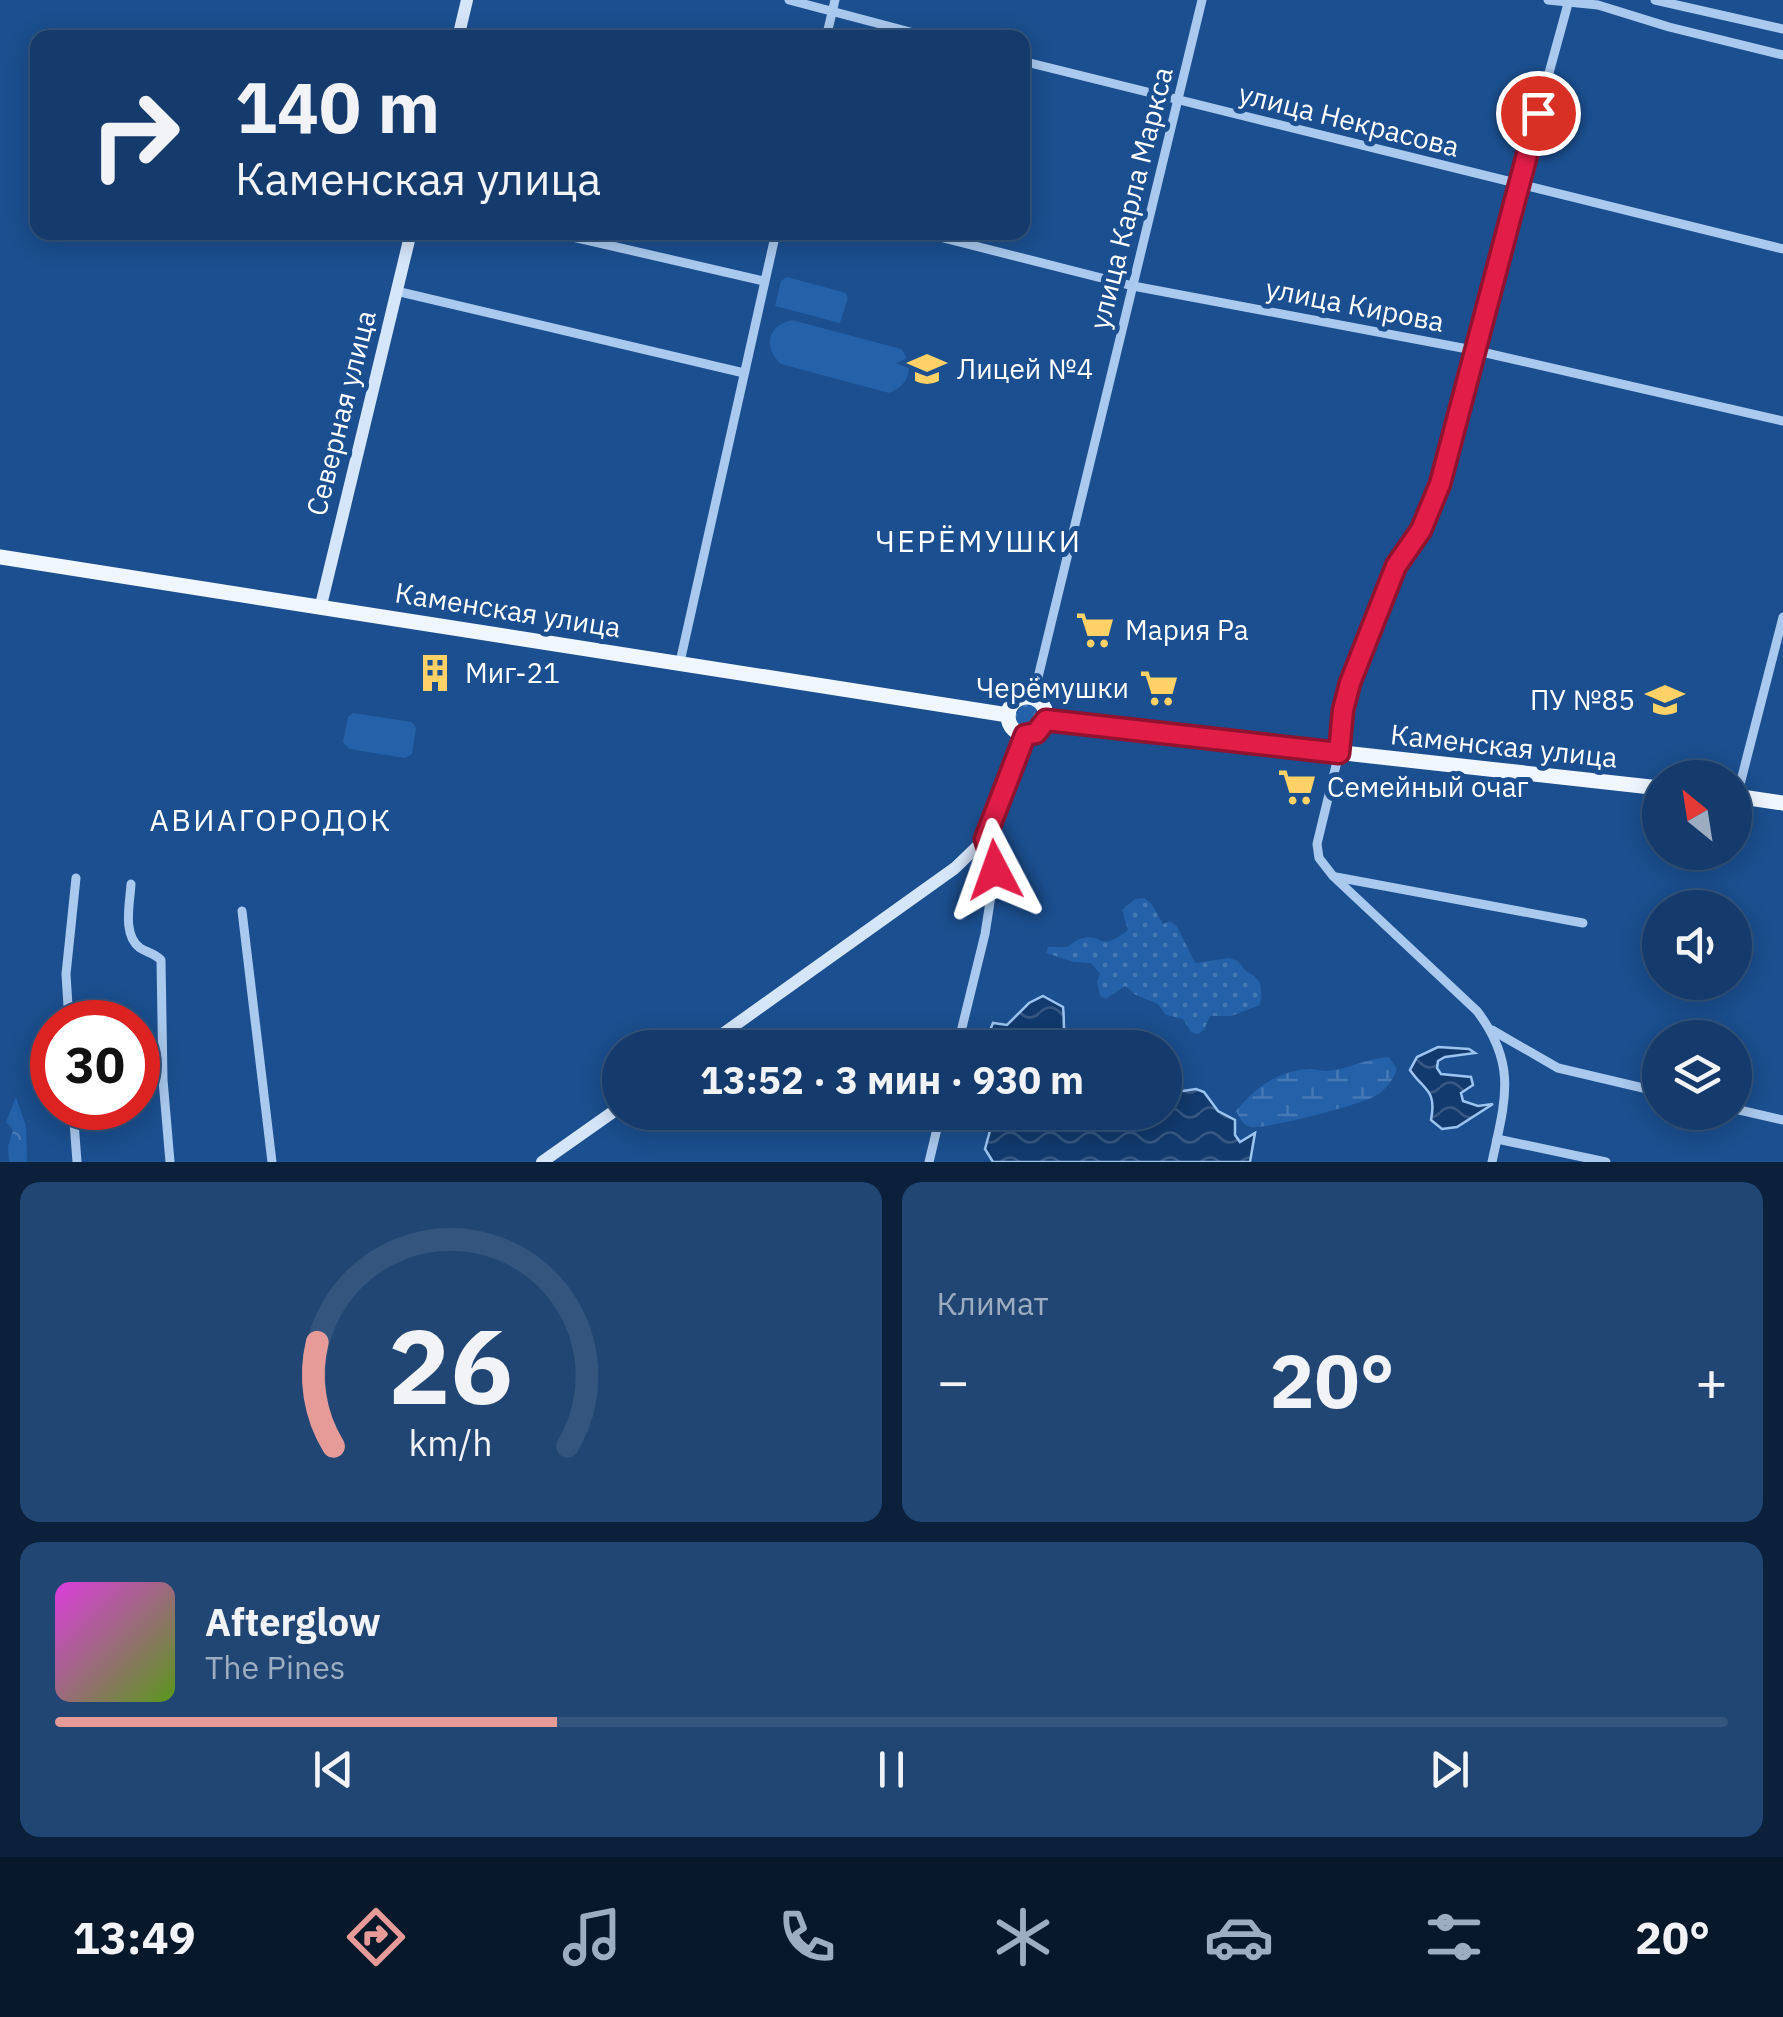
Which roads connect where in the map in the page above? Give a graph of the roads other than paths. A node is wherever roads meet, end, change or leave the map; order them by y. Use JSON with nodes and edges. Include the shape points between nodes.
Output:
{"nodes":[{"id":1,"x":467,"y":0,"type":"edge"},
{"id":2,"x":789,"y":0,"type":"edge"},
{"id":3,"x":1202,"y":0,"type":"edge"},
{"id":4,"x":1548,"y":0,"type":"edge"},
{"id":5,"x":1655,"y":0,"type":"edge"},
{"id":6,"x":1569,"y":2,"type":"edge"},
{"id":7,"x":834,"y":6,"type":"edge"},
{"id":8,"x":460,"y":30,"type":"edge"},
{"id":9,"x":908,"y":30,"type":"edge"},
{"id":10,"x":1783,"y":30,"type":"edge"},
{"id":11,"x":1783,"y":55,"type":"edge"},
{"id":12,"x":1030,"y":63,"type":"edge"},
{"id":13,"x":1178,"y":101,"type":"junction"},
{"id":14,"x":1518,"y":185,"type":"junction"},
{"id":15,"x":408,"y":240,"type":"edge"},
{"id":16,"x":586,"y":240,"type":"edge"},
{"id":17,"x":774,"y":240,"type":"edge"},
{"id":18,"x":952,"y":240,"type":"edge"},
{"id":19,"x":1783,"y":249,"type":"edge"},
{"id":20,"x":764,"y":281,"type":"junction"},
{"id":21,"x":1133,"y":286,"type":"junction"},
{"id":22,"x":396,"y":291,"type":"junction"},
{"id":23,"x":1473,"y":350,"type":"junction"},
{"id":24,"x":744,"y":373,"type":"junction"},
{"id":25,"x":1783,"y":421,"type":"edge"},
{"id":26,"x":0,"y":558,"type":"edge"},
{"id":27,"x":320,"y":606,"type":"junction"},
{"id":28,"x":1783,"y":617,"type":"edge"},
{"id":29,"x":680,"y":662,"type":"junction"},
{"id":30,"x":1033,"y":698,"type":"junction"},
{"id":31,"x":1008,"y":715,"type":"junction"},
{"id":32,"x":1046,"y":720,"type":"junction"},
{"id":33,"x":1025,"y":735,"type":"junction"},
{"id":34,"x":1339,"y":753,"type":"junction"},
{"id":35,"x":1745,"y":760,"type":"edge"},
{"id":36,"x":1642,"y":786,"type":"edge"},
{"id":37,"x":1752,"y":798,"type":"edge"},
{"id":38,"x":1783,"y":803,"type":"edge"},
{"id":39,"x":985,"y":839,"type":"junction"},
{"id":40,"x":1333,"y":876,"type":"junction"},
{"id":41,"x":76,"y":878,"type":"dead end"},
{"id":42,"x":131,"y":884,"type":"dead end"},
{"id":43,"x":242,"y":912,"type":"dead end"},
{"id":44,"x":1583,"y":923,"type":"dead end"},
{"id":45,"x":67,"y":1000,"type":"edge"},
{"id":46,"x":728,"y":1030,"type":"edge"},
{"id":47,"x":961,"y":1030,"type":"edge"},
{"id":48,"x":1492,"y":1030,"type":"junction"},
{"id":49,"x":1642,"y":1088,"type":"edge"},
{"id":50,"x":1752,"y":1113,"type":"edge"},
{"id":51,"x":602,"y":1119,"type":"edge"},
{"id":52,"x":1783,"y":1120,"type":"edge"},
{"id":53,"x":75,"y":1130,"type":"edge"},
{"id":54,"x":938,"y":1130,"type":"edge"},
{"id":55,"x":1496,"y":1139,"type":"junction"},
{"id":56,"x":76,"y":1162,"type":"edge"},
{"id":57,"x":170,"y":1162,"type":"edge"},
{"id":58,"x":272,"y":1162,"type":"edge"},
{"id":59,"x":542,"y":1162,"type":"edge"},
{"id":60,"x":930,"y":1162,"type":"edge"},
{"id":61,"x":1492,"y":1162,"type":"edge"},
{"id":62,"x":1606,"y":1162,"type":"edge"}],
"edges":[{"from":1,"to":8,"type":"main road"},
{"from":2,"to":7,"type":"street"},
{"from":3,"to":13,"type":"street","name":"улица Карла Маркса"},
{"from":4,"to":6,"type":"street"},
{"from":5,"to":10,"type":"street"},
{"from":6,"to":11,"type":"street"},
{"from":6,"to":14,"type":"street"},
{"from":7,"to":9,"type":"street"},
{"from":12,"to":13,"type":"street","name":"улица Некрасова"},
{"from":13,"to":14,"type":"street","name":"улица Некрасова"},
{"from":13,"to":21,"type":"street","name":"улица Карла Маркса"},
{"from":14,"to":19,"type":"street","name":"улица Некрасова"},
{"from":14,"to":23,"type":"street"},
{"from":15,"to":22,"type":"main road","name":"Северная улица"},
{"from":16,"to":20,"type":"street"},
{"from":17,"to":20,"type":"street"},
{"from":18,"to":21,"type":"street","name":"улица Кирова"},
{"from":20,"to":24,"type":"street"},
{"from":21,"to":23,"type":"street","name":"улица Кирова"},
{"from":21,"to":30,"type":"street","name":"улица Карла Маркса"},
{"from":22,"to":24,"type":"street"},
{"from":22,"to":27,"type":"main road","name":"Северная улица"},
{"from":23,"to":25,"type":"street","name":"улица Кирова"},
{"from":23,"to":34,"type":"street","via":[[1440,484],[1421,530],[1396,566],[1350,683]]},
{"from":24,"to":29,"type":"street"},
{"from":26,"to":27,"type":"main road","name":"Каменская улица"},
{"from":27,"to":29,"type":"main road","name":"Каменская улица"},
{"from":28,"to":35,"type":"street"},
{"from":29,"to":31,"type":"main road","name":"Каменская улица"},
{"from":30,"to":31,"type":"main road","via":[[1016,700]]},
{"from":30,"to":32,"type":"main road"},
{"from":31,"to":33,"type":"main road","via":[[1014,730]]},
{"from":32,"to":33,"type":"main road"},
{"from":32,"to":34,"type":"main road","name":"Каменская улица"},
{"from":33,"to":39,"type":"main road"},
{"from":34,"to":36,"type":"main road","name":"Каменская улица"},
{"from":34,"to":40,"type":"street","via":[[1318,844]]},
{"from":37,"to":38,"type":"main road"},
{"from":39,"to":46,"type":"main road","via":[[955,868]]},
{"from":39,"to":47,"type":"street","via":[[995,870]]},
{"from":40,"to":44,"type":"street"},
{"from":40,"to":48,"type":"street"},
{"from":41,"to":45,"type":"street"},
{"from":42,"to":57,"type":"street","via":[[132,938],[161,960]]},
{"from":43,"to":58,"type":"street"},
{"from":48,"to":49,"type":"street","via":[[1558,1068]]},
{"from":48,"to":55,"type":"street","via":[[1506,1075]]},
{"from":50,"to":52,"type":"street"},
{"from":51,"to":59,"type":"main road"},
{"from":53,"to":56,"type":"street"},
{"from":54,"to":60,"type":"street"},
{"from":55,"to":61,"type":"street"},
{"from":55,"to":62,"type":"street"}]}
